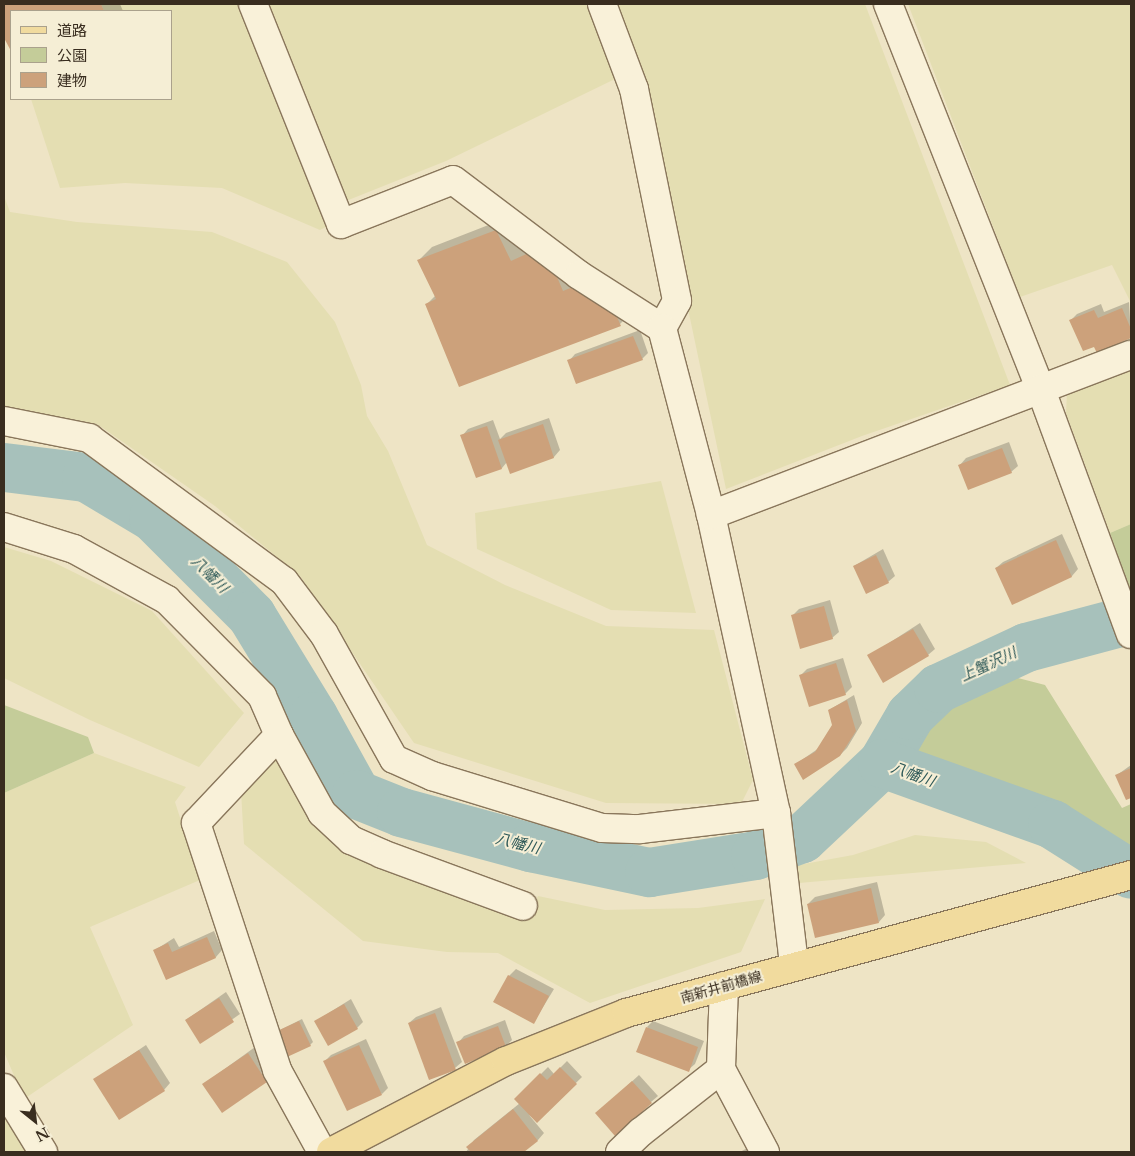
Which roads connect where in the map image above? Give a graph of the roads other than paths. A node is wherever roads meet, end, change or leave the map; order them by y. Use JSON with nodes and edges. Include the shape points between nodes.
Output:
{"nodes":[{"id":1,"x":253,"y":4,"type":"edge"},
{"id":2,"x":602,"y":4,"type":"edge"},
{"id":3,"x":888,"y":4,"type":"edge"},
{"id":4,"x":662,"y":328,"type":"junction"},
{"id":5,"x":1131,"y":355,"type":"edge"},
{"id":6,"x":1041,"y":390,"type":"junction"},
{"id":7,"x":4,"y":421,"type":"edge"},
{"id":8,"x":711,"y":515,"type":"junction"},
{"id":9,"x":4,"y":527,"type":"edge"},
{"id":10,"x":1131,"y":634,"type":"edge"},
{"id":11,"x":279,"y":735,"type":"junction"},
{"id":12,"x":777,"y":819,"type":"junction"},
{"id":13,"x":1131,"y":875,"type":"edge"},
{"id":14,"x":524,"y":906,"type":"dead end"},
{"id":15,"x":794,"y":965,"type":"junction"},
{"id":16,"x":724,"y":986,"type":"junction"},
{"id":17,"x":721,"y":1069,"type":"junction"},
{"id":18,"x":4,"y":1088,"type":"edge"},
{"id":19,"x":43,"y":1152,"type":"edge"},
{"id":20,"x":322,"y":1152,"type":"edge"},
{"id":21,"x":331,"y":1152,"type":"edge"},
{"id":22,"x":620,"y":1152,"type":"edge"},
{"id":23,"x":765,"y":1152,"type":"edge"}],
"edges":[{"from":1,"to":4,"type":"street","via":[[341,224],[453,180],[579,275]]},
{"from":2,"to":4,"type":"street","via":[[634,89],[677,301]]},
{"from":3,"to":6,"type":"street"},
{"from":4,"to":8,"type":"street"},
{"from":5,"to":6,"type":"street"},
{"from":6,"to":8,"type":"street"},
{"from":6,"to":10,"type":"street"},
{"from":7,"to":12,"type":"street","via":[[89,438],[284,581],[324,634],[394,758],[432,776],[602,828],[640,829]]},
{"from":8,"to":12,"type":"street"},
{"from":9,"to":11,"type":"street","via":[[74,549],[167,600],[262,696]]},
{"from":11,"to":14,"type":"street","via":[[322,812],[351,840]]},
{"from":11,"to":20,"type":"street","via":[[196,823],[276,1070]]},
{"from":12,"to":15,"type":"street"},
{"from":13,"to":15,"type":"main road","name":"南新井前橋線"},
{"from":15,"to":16,"type":"main road","name":"南新井前橋線"},
{"from":16,"to":17,"type":"street"},
{"from":16,"to":21,"type":"main road","name":"南新井前橋線","via":[[626,1014],[514,1058],[436,1095]]},
{"from":17,"to":22,"type":"street"},
{"from":17,"to":23,"type":"street"},
{"from":18,"to":19,"type":"street"}]}
